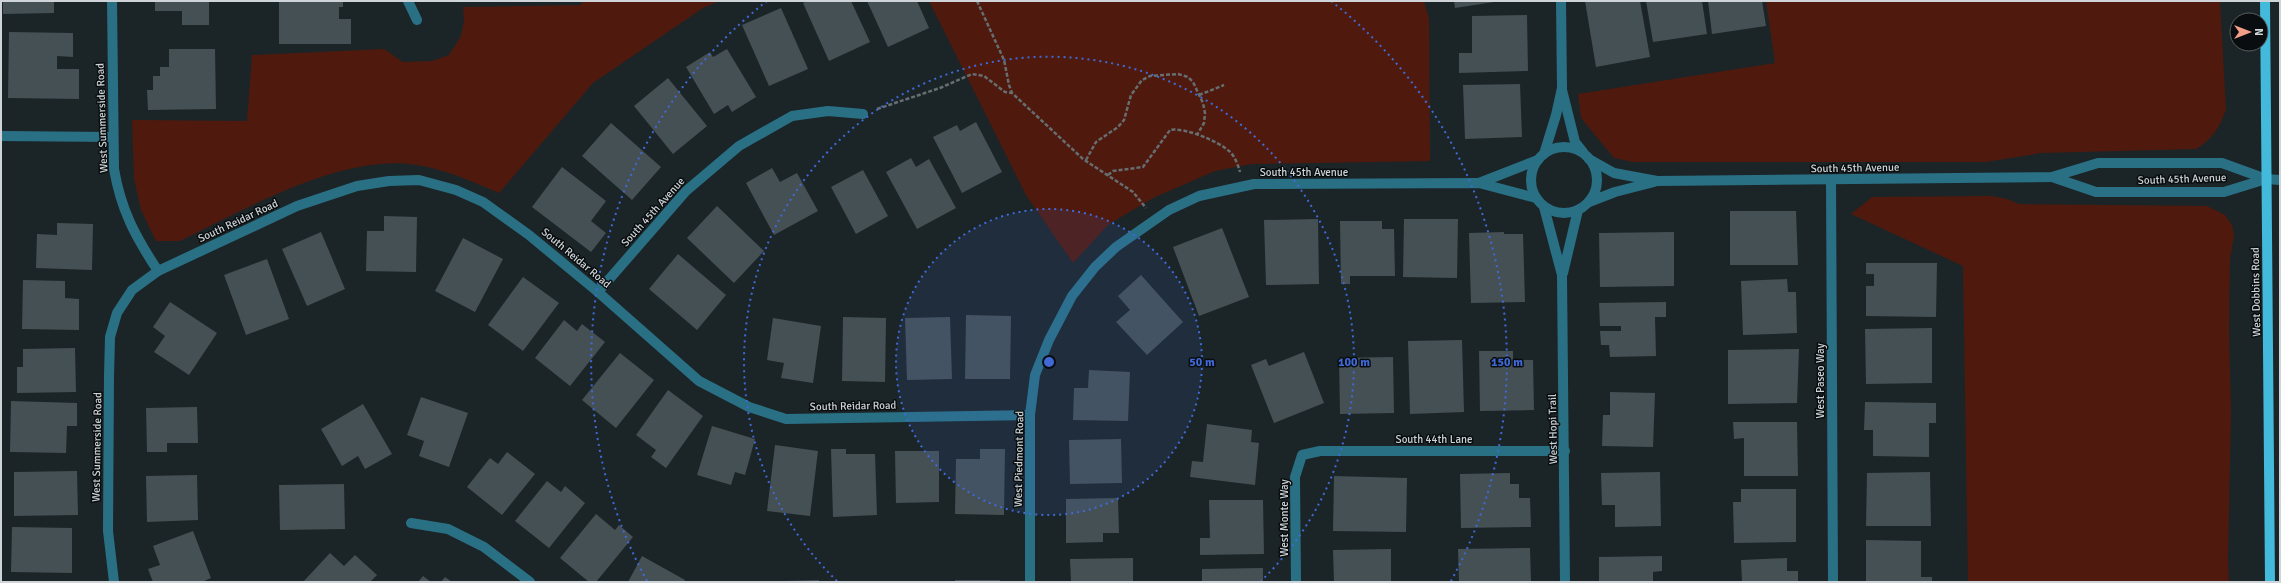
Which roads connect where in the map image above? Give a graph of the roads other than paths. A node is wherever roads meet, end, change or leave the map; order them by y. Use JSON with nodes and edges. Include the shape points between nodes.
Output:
{"nodes":[{"id":1,"x":112,"y":1,"type":"edge"},
{"id":2,"x":408,"y":1,"type":"edge"},
{"id":3,"x":1561,"y":1,"type":"edge"},
{"id":4,"x":2265,"y":1,"type":"edge"},
{"id":5,"x":417,"y":20,"type":"dead end"},
{"id":6,"x":1562,"y":88,"type":"junction"},
{"id":7,"x":863,"y":114,"type":"road end"},
{"id":8,"x":1,"y":136,"type":"edge"},
{"id":9,"x":114,"y":137,"type":"junction"},
{"id":10,"x":1541,"y":157,"type":"junction"},
{"id":11,"x":1587,"y":157,"type":"junction"},
{"id":12,"x":2052,"y":177,"type":"junction"},
{"id":13,"x":2266,"y":179,"type":"junction"},
{"id":14,"x":1831,"y":180,"type":"junction"},
{"id":15,"x":2280,"y":180,"type":"edge"},
{"id":16,"x":1657,"y":181,"type":"junction"},
{"id":17,"x":1479,"y":182,"type":"junction"},
{"id":18,"x":1536,"y":198,"type":"junction"},
{"id":19,"x":1589,"y":202,"type":"junction"},
{"id":20,"x":1544,"y":207,"type":"junction"},
{"id":21,"x":1578,"y":210,"type":"junction"},
{"id":22,"x":158,"y":271,"type":"junction"},
{"id":23,"x":1562,"y":275,"type":"junction"},
{"id":24,"x":598,"y":292,"type":"junction"},
{"id":25,"x":117,"y":313,"type":"joint"},
{"id":26,"x":1049,"y":340,"type":"joint"},
{"id":27,"x":1030,"y":415,"type":"junction"},
{"id":28,"x":1565,"y":451,"type":"junction"},
{"id":29,"x":1302,"y":455,"type":"joint"},
{"id":30,"x":411,"y":523,"type":"dead end"},
{"id":31,"x":114,"y":582,"type":"edge"},
{"id":32,"x":530,"y":582,"type":"edge"},
{"id":33,"x":1030,"y":582,"type":"edge"},
{"id":34,"x":1296,"y":582,"type":"edge"},
{"id":35,"x":1566,"y":582,"type":"edge"},
{"id":36,"x":1833,"y":582,"type":"edge"},
{"id":37,"x":2270,"y":582,"type":"edge"}],
"edges":[{"from":1,"to":9,"type":"street","name":"West Summerside Road"},
{"from":2,"to":5,"type":"street"},
{"from":3,"to":6,"type":"street","name":"West Hopi Trail"},
{"from":4,"to":13,"type":"main road","name":"West Dobbins Road"},
{"from":6,"to":10,"type":"street","name":"West Hopi Trail"},
{"from":6,"to":11,"type":"street","name":"West Hopi Trail","via":[[1576,142]]},
{"from":7,"to":24,"type":"street","name":"South 45th Avenue","via":[[828,111],[792,116],[739,146],[686,191]]},
{"from":8,"to":9,"type":"street"},
{"from":9,"to":22,"type":"street","name":"West Summerside Road","via":[[114,169],[118,194],[137,240]]},
{"from":10,"to":11,"type":"street","via":[[1554,149],[1564,147],[1575,149]]},
{"from":10,"to":17,"type":"street","name":"South 45th Avenue"},
{"from":10,"to":18,"type":"street","name":"West Hopi Trail","via":[[1534,166],[1531,178]]},
{"from":11,"to":16,"type":"street","name":"South 45th Avenue","via":[[1614,173]]},
{"from":11,"to":19,"type":"street","name":"West Hopi Trail","via":[[1596,173],[1597,181]]},
{"from":12,"to":13,"type":"street","name":"South 45th Avenue","via":[[2096,192],[2224,192]]},
{"from":12,"to":13,"type":"street","name":"South 45th Avenue","via":[[2098,163],[2222,163]]},
{"from":12,"to":14,"type":"street","name":"South 45th Avenue"},
{"from":13,"to":15,"type":"street","name":"South 45th Avenue"},
{"from":13,"to":37,"type":"main road","name":"West Dobbins Road"},
{"from":14,"to":16,"type":"street","name":"South 45th Avenue"},
{"from":14,"to":36,"type":"street","name":"West Paseo Way"},
{"from":16,"to":19,"type":"street","name":"South 45th Avenue"},
{"from":17,"to":18,"type":"street","name":"South 45th Avenue"},
{"from":17,"to":26,"type":"street","name":"South 45th Avenue","via":[[1254,184],[1200,196],[1169,210],[1116,247],[1072,296]]},
{"from":18,"to":20,"type":"street","name":"West Hopi Trail"},
{"from":19,"to":21,"type":"street","name":"West Hopi Trail"},
{"from":20,"to":21,"type":"street","name":"West Hopi Trail","via":[[1561,214]]},
{"from":20,"to":23,"type":"street","name":"West Hopi Trail"},
{"from":21,"to":23,"type":"street","name":"West Hopi Trail"},
{"from":22,"to":24,"type":"street","name":"South Reidar Road","via":[[297,206],[357,186],[419,180],[456,190],[483,202],[529,235]]},
{"from":22,"to":25,"type":"street","name":"South Reidar Road","via":[[132,290]]},
{"from":23,"to":28,"type":"street","name":"West Hopi Trail"},
{"from":24,"to":27,"type":"street","name":"South Reidar Road","via":[[699,382],[749,407],[786,419]]},
{"from":25,"to":31,"type":"street","name":"West Summerside Road","via":[[110,337],[109,376],[108,531]]},
{"from":26,"to":27,"type":"street","name":"West Piedmont Road","via":[[1035,375]]},
{"from":27,"to":33,"type":"street","name":"West Piedmont Road"},
{"from":28,"to":29,"type":"street","name":"South 44th Lane","via":[[1320,451]]},
{"from":28,"to":35,"type":"street","name":"West Hopi Trail"},
{"from":29,"to":34,"type":"street","name":"West Monte Way","via":[[1295,477]]},
{"from":30,"to":32,"type":"street","via":[[448,529],[484,547]]}]}
